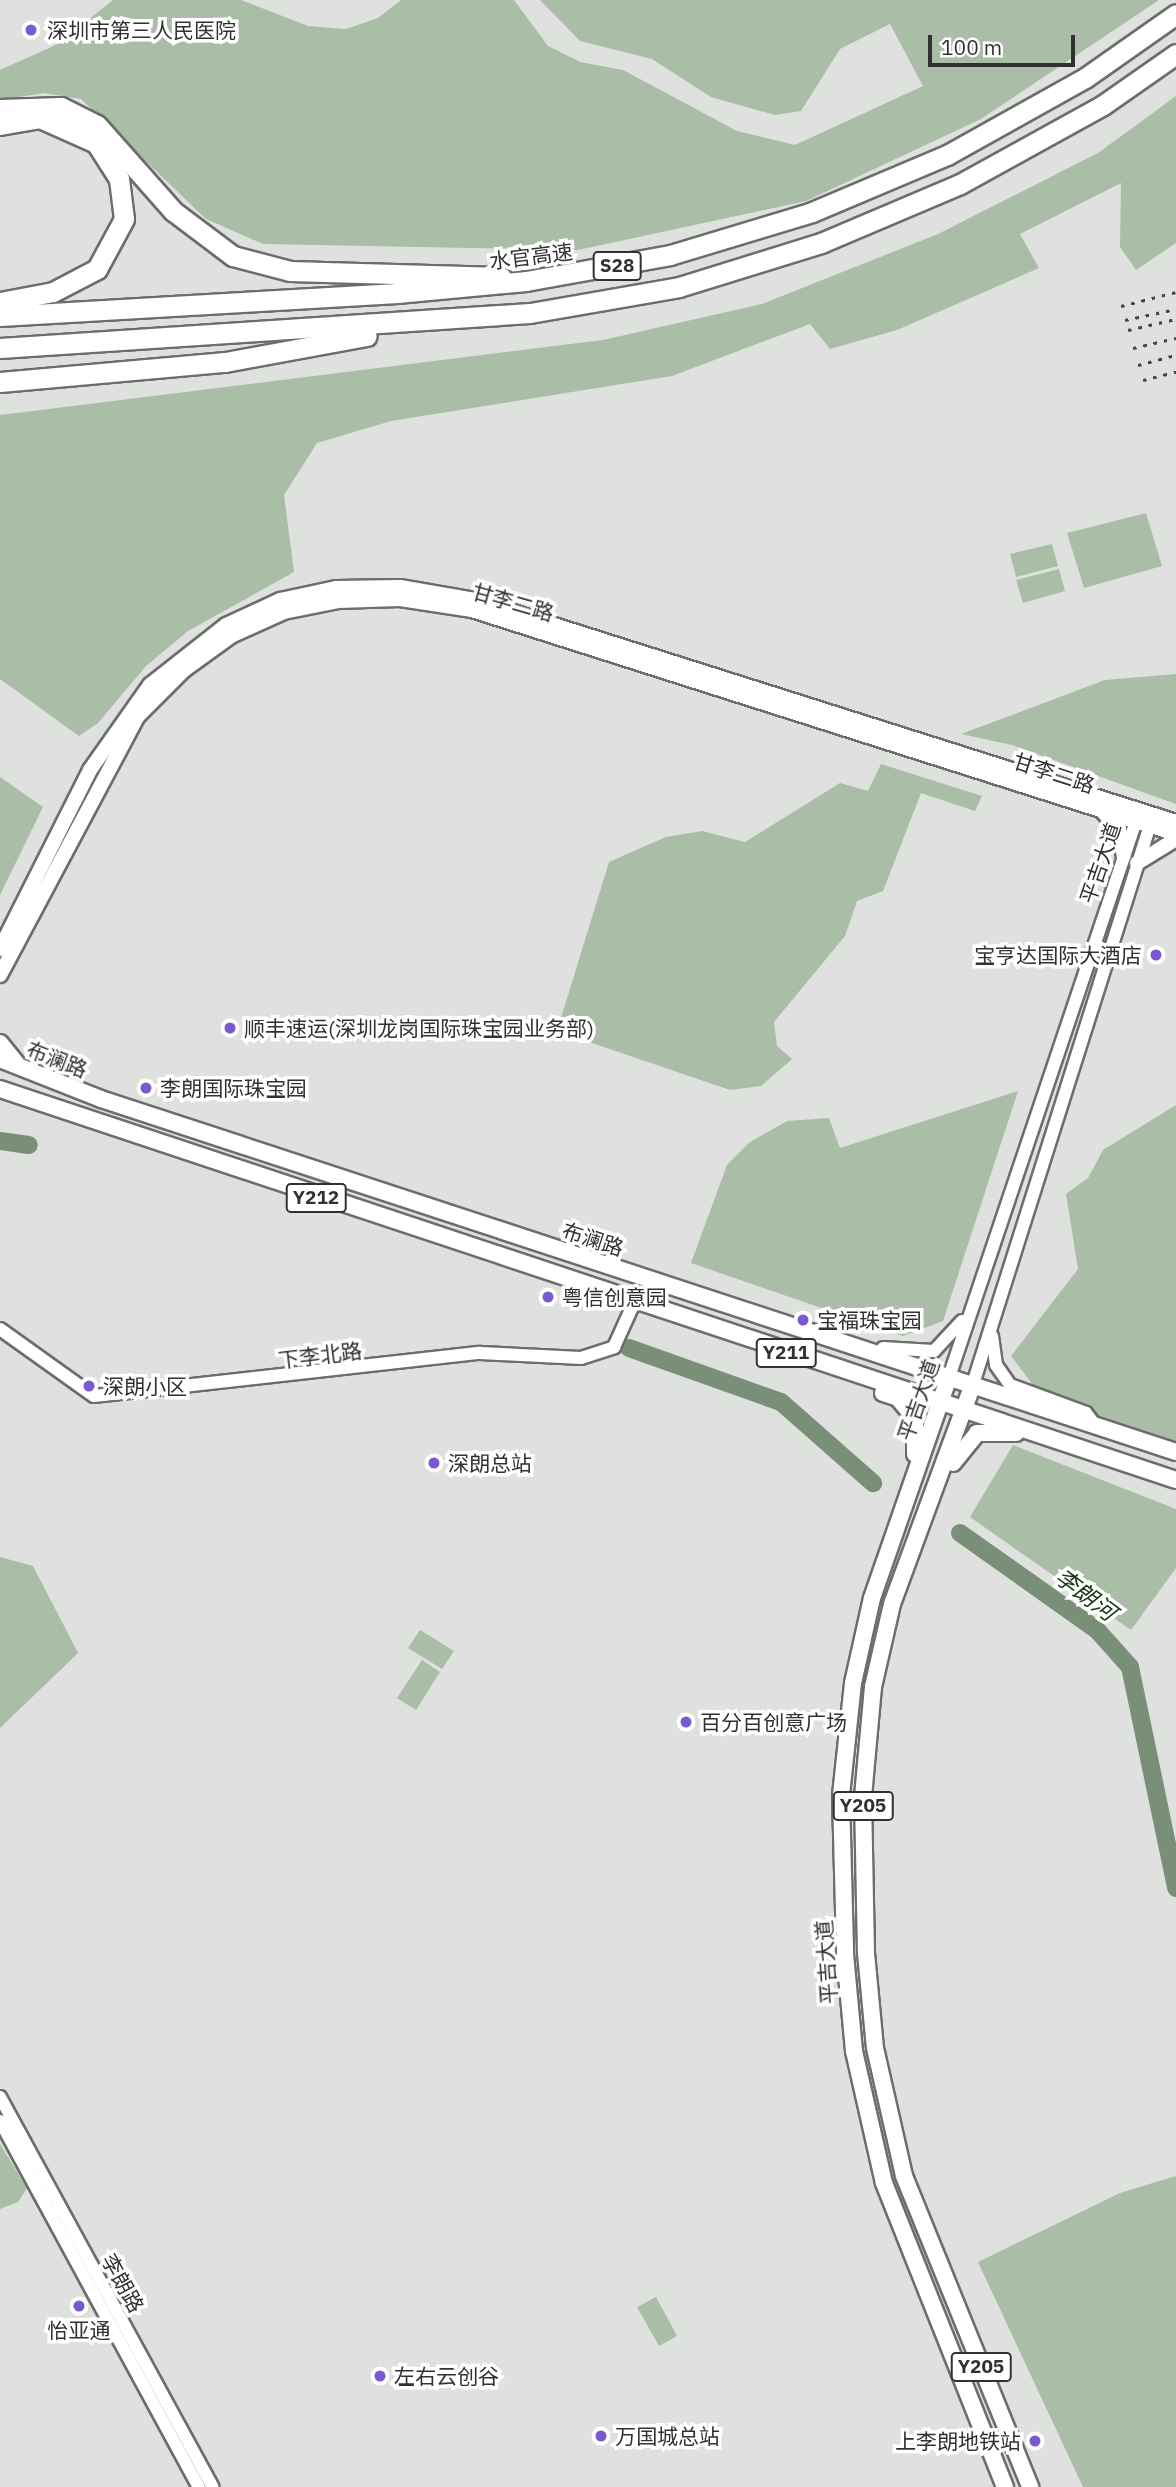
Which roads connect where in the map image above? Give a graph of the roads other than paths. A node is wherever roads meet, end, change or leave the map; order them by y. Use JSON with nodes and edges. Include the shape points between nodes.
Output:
{"nodes":[{"id":1,"x":1176,"y":14,"type":"edge"},
{"id":2,"x":1176,"y":54,"type":"edge"},
{"id":3,"x":0,"y":109,"type":"edge"},
{"id":4,"x":0,"y":125,"type":"edge"},
{"id":5,"x":526,"y":281,"type":"junction"},
{"id":6,"x":0,"y":302,"type":"edge"},
{"id":7,"x":0,"y":316,"type":"edge"},
{"id":8,"x":424,"y":322,"type":"junction"},
{"id":9,"x":0,"y":348,"type":"edge"},
{"id":10,"x":0,"y":382,"type":"edge"},
{"id":11,"x":1099,"y":809,"type":"junction"},
{"id":12,"x":1144,"y":819,"type":"junction"},
{"id":13,"x":1176,"y":822,"type":"edge"},
{"id":14,"x":1176,"y":834,"type":"edge"},
{"id":15,"x":1176,"y":839,"type":"edge"},
{"id":16,"x":1131,"y":860,"type":"junction"},
{"id":17,"x":0,"y":949,"type":"edge"},
{"id":18,"x":0,"y":975,"type":"edge"},
{"id":19,"x":0,"y":1043,"type":"edge"},
{"id":20,"x":0,"y":1059,"type":"edge"},
{"id":21,"x":24,"y":1070,"type":"junction"},
{"id":22,"x":1,"y":1090,"type":"edge"},
{"id":23,"x":628,"y":1272,"type":"joint"},
{"id":24,"x":982,"y":1280,"type":"junction"},
{"id":25,"x":634,"y":1303,"type":"junction"},
{"id":26,"x":998,"y":1304,"type":"junction"},
{"id":27,"x":0,"y":1329,"type":"edge"},
{"id":28,"x":858,"y":1349,"type":"junction"},
{"id":29,"x":808,"y":1361,"type":"junction"},
{"id":30,"x":948,"y":1377,"type":"junction"},
{"id":31,"x":973,"y":1384,"type":"junction"},
{"id":32,"x":940,"y":1401,"type":"junction"},
{"id":33,"x":963,"y":1408,"type":"junction"},
{"id":34,"x":1095,"y":1425,"type":"junction"},
{"id":35,"x":1052,"y":1438,"type":"junction"},
{"id":36,"x":1176,"y":1452,"type":"edge"},
{"id":37,"x":1176,"y":1480,"type":"edge"},
{"id":38,"x":906,"y":1501,"type":"junction"},
{"id":39,"x":922,"y":1520,"type":"junction"},
{"id":40,"x":0,"y":2097,"type":"edge"},
{"id":41,"x":0,"y":2121,"type":"edge"},
{"id":42,"x":199,"y":2487,"type":"edge"},
{"id":43,"x":213,"y":2487,"type":"edge"},
{"id":44,"x":1005,"y":2487,"type":"edge"},
{"id":45,"x":1030,"y":2487,"type":"edge"}],
"edges":[{"from":1,"to":5,"type":"highway","name":"水官高速","number":"S28","via":[[1014,121],[876,187],[670,255]]},
{"from":2,"to":8,"type":"highway","number":"S28","via":[[1030,149],[821,243],[617,300]]},
{"from":3,"to":5,"type":"highway","via":[[40,105],[78,114],[114,139],[204,240],[252,263],[290,271],[475,272]]},
{"from":4,"to":6,"type":"highway","via":[[40,118],[96,143],[120,179],[124,219],[97,269],[53,292]]},
{"from":5,"to":7,"type":"highway","name":"水官高速","number":"S28"},
{"from":8,"to":9,"type":"highway","number":"S28"},
{"from":8,"to":10,"type":"highway","via":[[225,362]]},
{"from":11,"to":12,"type":"main road","name":"甘李二路"},
{"from":11,"to":16,"type":"main road","via":[[1119,829]]},
{"from":11,"to":18,"type":"main road","name":"甘李二路","via":[[472,610],[400,599],[338,600],[284,612],[231,636],[184,670],[138,716]]},
{"from":12,"to":13,"type":"main road","name":"甘李二路"},
{"from":12,"to":14,"type":"main road","name":"甘李二路"},
{"from":12,"to":16,"type":"street","name":"平吉大道"},
{"from":12,"to":17,"type":"main road","name":"甘李二路","via":[[475,600],[400,587],[336,588],[280,600],[226,625],[150,685],[90,770]]},
{"from":15,"to":16,"type":"main road"},
{"from":16,"to":24,"type":"street","name":"平吉大道"},
{"from":16,"to":26,"type":"street","name":"平吉大道"},
{"from":19,"to":21,"type":"main road"},
{"from":20,"to":21,"type":"main road","name":"布澜路","number":"Y212"},
{"from":21,"to":23,"type":"main road","name":"布澜路","number":"Y212"},
{"from":22,"to":25,"type":"main road","number":"Y212"},
{"from":23,"to":28,"type":"main road","name":"布澜路","number":"Y211"},
{"from":24,"to":28,"type":"street","via":[[959,1329],[934,1350]]},
{"from":24,"to":30,"type":"street","name":"平吉大道"},
{"from":25,"to":27,"type":"street","name":"下李北路","via":[[614,1347],[581,1358],[480,1353],[94,1396]]},
{"from":25,"to":29,"type":"main road","number":"Y211"},
{"from":26,"to":31,"type":"street","name":"平吉大道"},
{"from":26,"to":34,"type":"street","via":[[991,1342],[1004,1379],[1086,1413]]},
{"from":28,"to":30,"type":"main road","name":"布澜路","number":"Y211"},
{"from":29,"to":32,"type":"main road","number":"Y211"},
{"from":29,"to":38,"type":"main road","via":[[907,1405],[918,1441]]},
{"from":30,"to":31,"type":"main road","name":"布澜路","number":"Y211"},
{"from":30,"to":32,"type":"main road","name":"平吉大道","number":"Y205"},
{"from":31,"to":33,"type":"main road","name":"平吉大道","number":"Y205"},
{"from":31,"to":34,"type":"main road","name":"布澜路","number":"Y211"},
{"from":32,"to":33,"type":"main road","number":"Y211"},
{"from":32,"to":38,"type":"main road","name":"平吉大道","number":"Y205"},
{"from":33,"to":35,"type":"main road","number":"Y211"},
{"from":33,"to":39,"type":"main road","name":"平吉大道","number":"Y205"},
{"from":34,"to":36,"type":"main road","name":"布澜路","number":"Y211"},
{"from":35,"to":37,"type":"main road","number":"Y211"},
{"from":35,"to":39,"type":"main road","via":[[976,1433],[961,1446],[940,1499]]},
{"from":38,"to":44,"type":"main road","name":"平吉大道","number":"Y205","via":[[872,1598],[845,1732],[844,1914],[852,2023],[884,2183]]},
{"from":39,"to":45,"type":"main road","name":"平吉大道","number":"Y205","via":[[892,1604],[866,1734],[865,1942],[875,2048],[904,2176]]},
{"from":40,"to":43,"type":"street","name":"李朗路"},
{"from":41,"to":42,"type":"street","name":"李朗路"}]}
